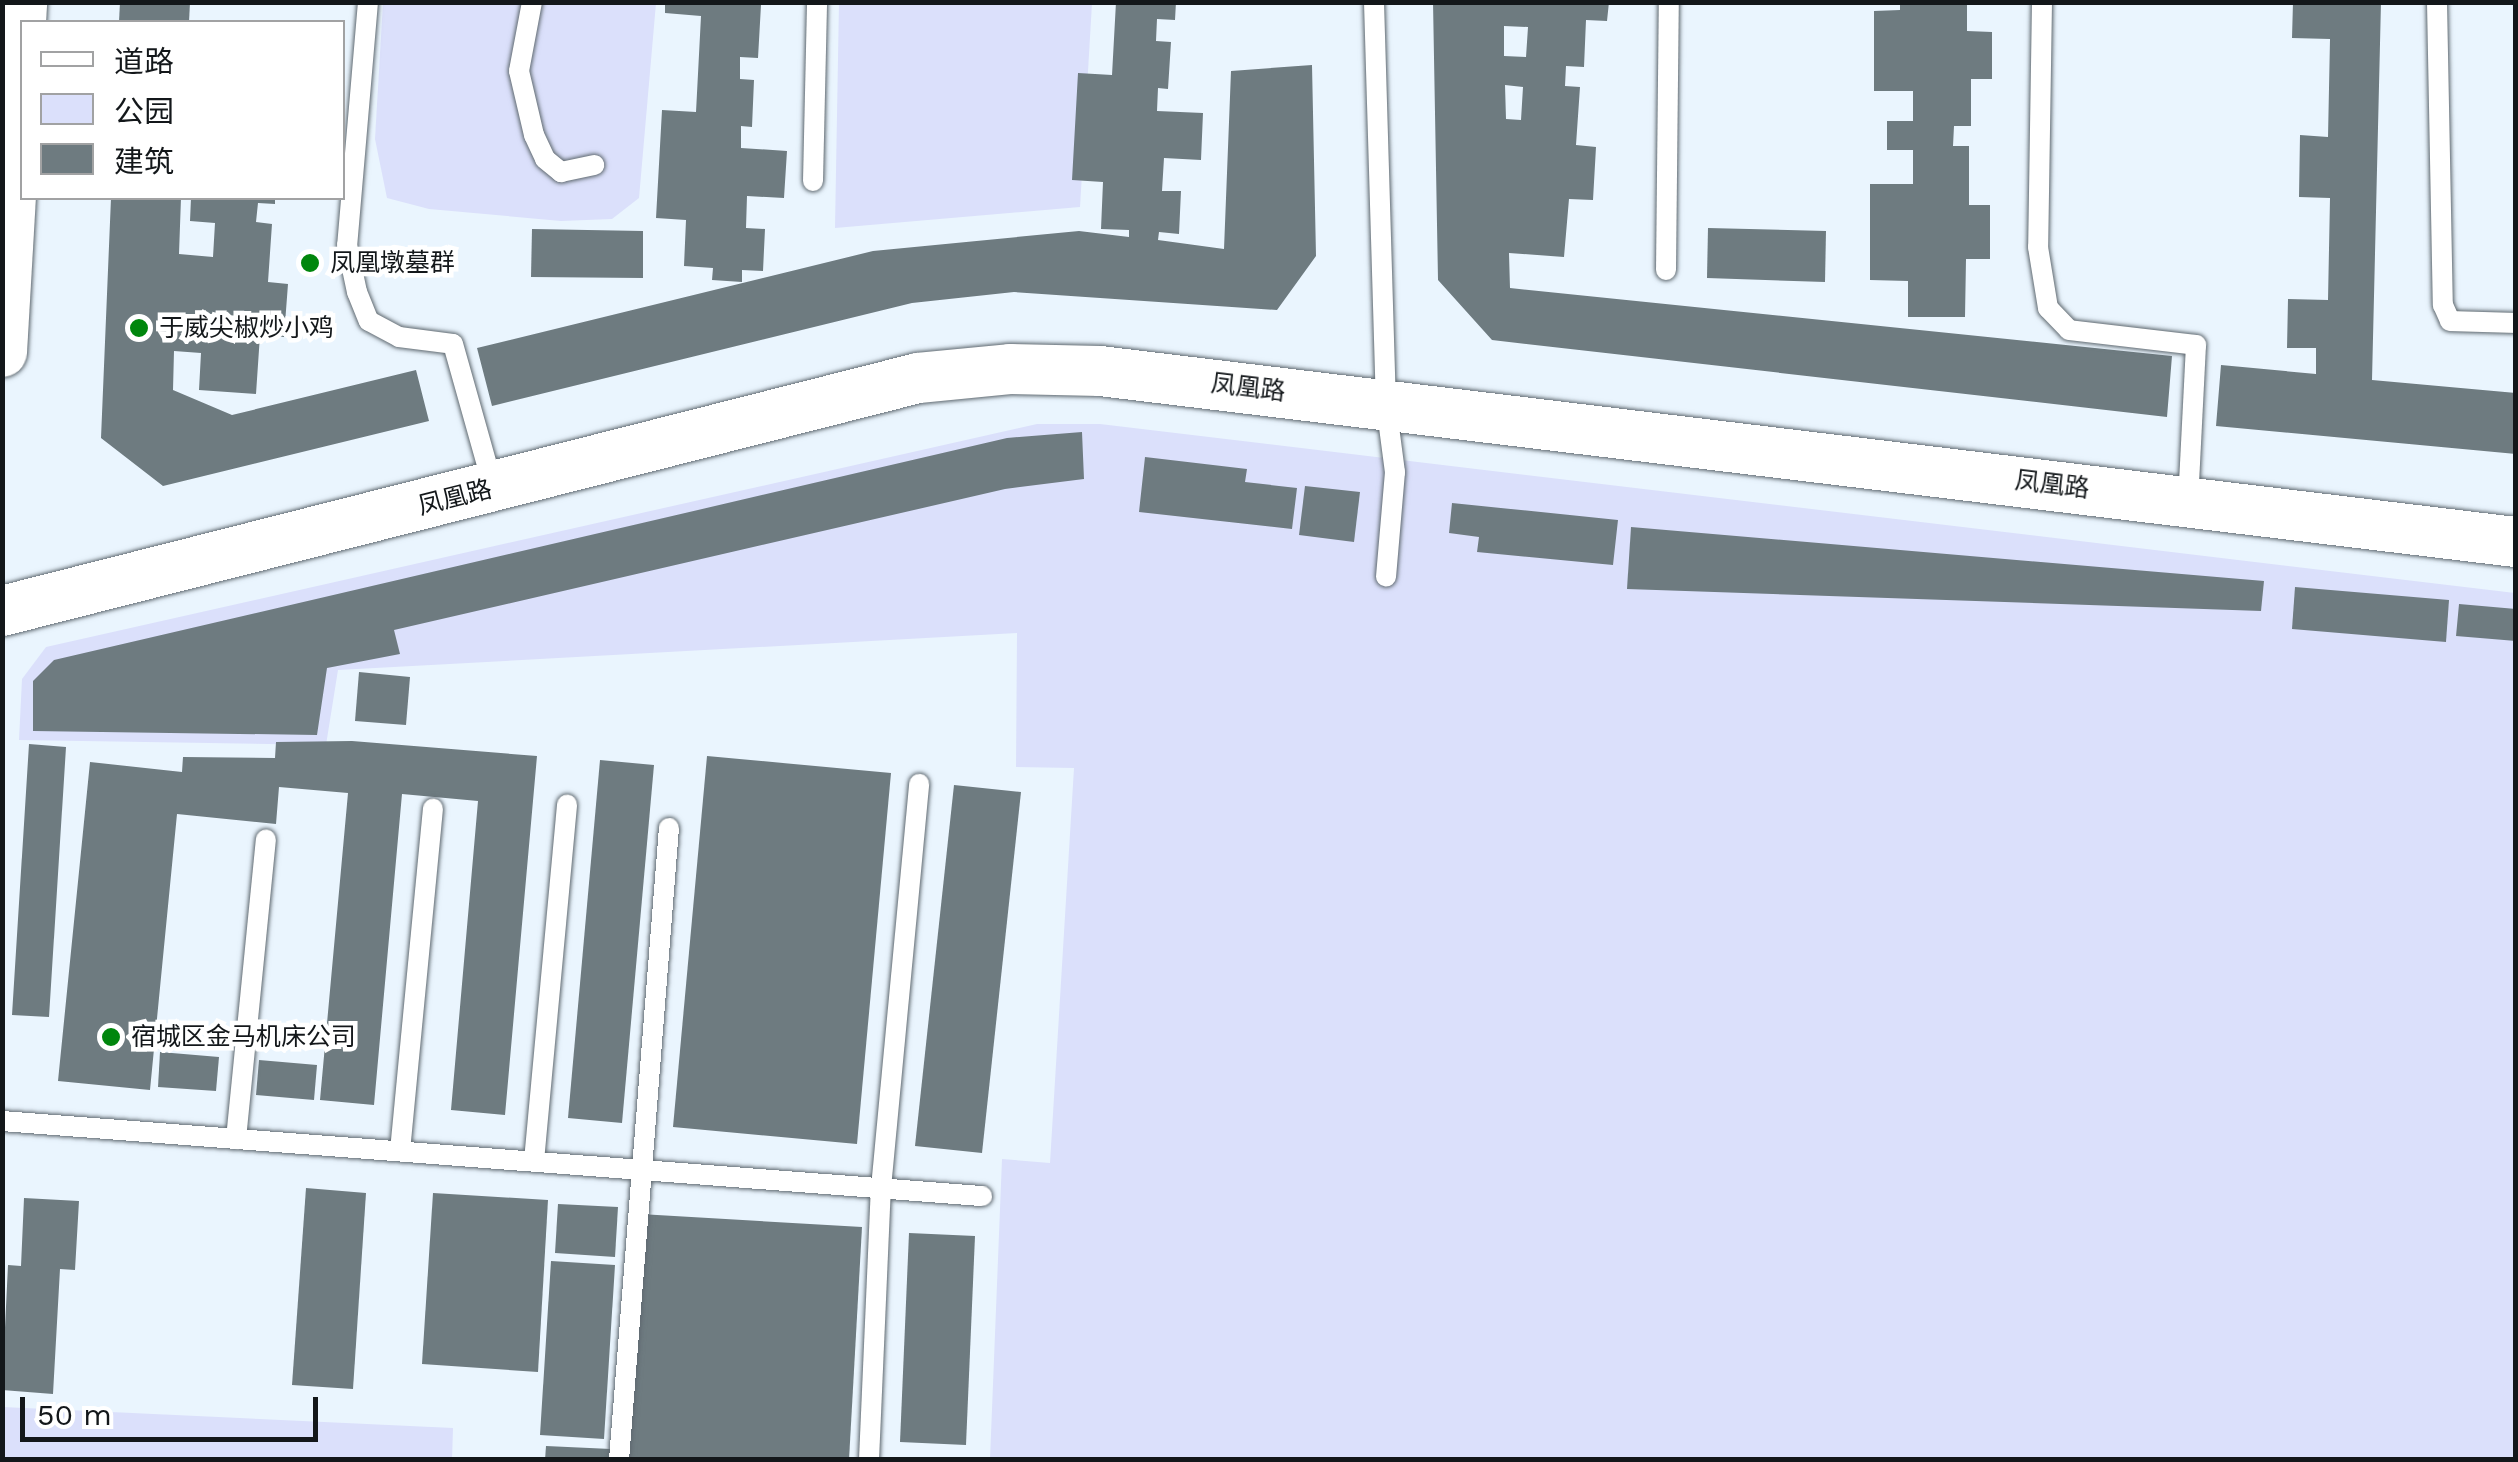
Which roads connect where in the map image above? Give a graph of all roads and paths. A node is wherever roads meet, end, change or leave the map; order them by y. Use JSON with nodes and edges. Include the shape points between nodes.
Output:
{"nodes":[{"id":1,"x":368,"y":2,"type":"edge"},
{"id":2,"x":532,"y":2,"type":"edge"},
{"id":3,"x":817,"y":2,"type":"edge"},
{"id":4,"x":1374,"y":2,"type":"edge"},
{"id":5,"x":1669,"y":2,"type":"edge"},
{"id":6,"x":2042,"y":2,"type":"edge"},
{"id":7,"x":2438,"y":2,"type":"edge"},
{"id":8,"x":20,"y":35,"type":"edge"},
{"id":9,"x":594,"y":165,"type":"dead end"},
{"id":10,"x":813,"y":181,"type":"dead end"},
{"id":11,"x":1666,"y":270,"type":"dead end"},
{"id":12,"x":4,"y":295,"type":"edge"},
{"id":13,"x":2516,"y":323,"type":"edge"},
{"id":14,"x":2,"y":352,"type":"edge"},
{"id":15,"x":1386,"y":404,"type":"junction"},
{"id":16,"x":494,"y":488,"type":"junction"},
{"id":17,"x":2188,"y":502,"type":"junction"},
{"id":18,"x":2516,"y":542,"type":"edge"},
{"id":19,"x":1386,"y":577,"type":"dead end"},
{"id":20,"x":2,"y":612,"type":"edge"},
{"id":21,"x":919,"y":784,"type":"dead end"},
{"id":22,"x":567,"y":806,"type":"dead end"},
{"id":23,"x":432,"y":809,"type":"dead end"},
{"id":24,"x":669,"y":828,"type":"dead end"},
{"id":25,"x":266,"y":839,"type":"dead end"},
{"id":26,"x":2,"y":1120,"type":"edge"},
{"id":27,"x":236,"y":1138,"type":"junction"},
{"id":28,"x":400,"y":1151,"type":"junction"},
{"id":29,"x":534,"y":1161,"type":"junction"},
{"id":30,"x":638,"y":1169,"type":"junction"},
{"id":31,"x":881,"y":1188,"type":"junction"},
{"id":32,"x":982,"y":1196,"type":"dead end"},
{"id":33,"x":619,"y":1460,"type":"edge"},
{"id":34,"x":869,"y":1460,"type":"edge"}],
"edges":[{"from":1,"to":16,"type":"lane","via":[[347,245],[356,292],[369,320],[399,338],[453,344]]},
{"from":2,"to":9,"type":"lane","via":[[519,71],[534,135],[553,167]]},
{"from":3,"to":10,"type":"lane"},
{"from":4,"to":15,"type":"lane"},
{"from":5,"to":11,"type":"lane"},
{"from":6,"to":17,"type":"lane","via":[[2038,247],[2048,308],[2070,330],[2196,345]]},
{"from":7,"to":13,"type":"lane","via":[[2442,305],[2450,322]]},
{"from":8,"to":12,"type":"street"},
{"from":12,"to":14,"type":"street"},
{"from":15,"to":16,"type":"street","name":"凤凰路","via":[[1100,371],[1010,368],[918,378]]},
{"from":15,"to":17,"type":"street","name":"凤凰路"},
{"from":15,"to":19,"type":"lane","via":[[1395,472]]},
{"from":16,"to":20,"type":"street","name":"凤凰路"},
{"from":17,"to":18,"type":"street","name":"凤凰路"},
{"from":21,"to":31,"type":"lane"},
{"from":22,"to":29,"type":"lane"},
{"from":23,"to":28,"type":"lane"},
{"from":24,"to":30,"type":"lane"},
{"from":25,"to":27,"type":"lane"},
{"from":26,"to":27,"type":"lane"},
{"from":27,"to":28,"type":"lane"},
{"from":28,"to":29,"type":"lane"},
{"from":29,"to":30,"type":"lane"},
{"from":30,"to":31,"type":"lane"},
{"from":30,"to":33,"type":"lane"},
{"from":31,"to":32,"type":"lane"},
{"from":31,"to":34,"type":"lane"}]}
